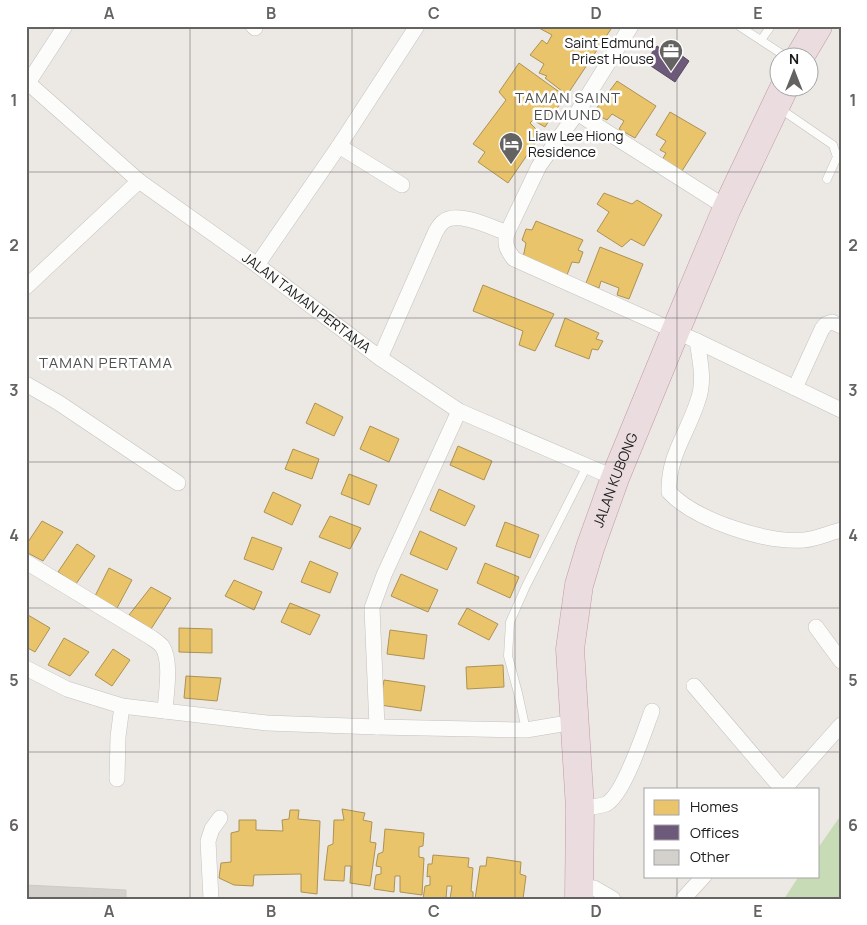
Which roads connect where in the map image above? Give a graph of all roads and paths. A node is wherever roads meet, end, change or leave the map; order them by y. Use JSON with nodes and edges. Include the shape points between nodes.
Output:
{"nodes":[{"id":1,"x":65,"y":26,"type":"edge"},
{"id":2,"x":417,"y":26,"type":"edge"},
{"id":3,"x":631,"y":26,"type":"edge"},
{"id":4,"x":739,"y":26,"type":"edge"},
{"id":5,"x":771,"y":26,"type":"edge"},
{"id":6,"x":818,"y":26,"type":"edge"},
{"id":7,"x":762,"y":40,"type":"junction"},
{"id":8,"x":774,"y":48,"type":"edge"},
{"id":9,"x":805,"y":48,"type":"edge"},
{"id":10,"x":27,"y":82,"type":"edge"},
{"id":11,"x":779,"y":98,"type":"edge"},
{"id":12,"x":782,"y":98,"type":"edge"},
{"id":13,"x":577,"y":113,"type":"junction"},
{"id":14,"x":339,"y":146,"type":"junction"},
{"id":15,"x":827,"y":179,"type":"dead end"},
{"id":16,"x":139,"y":182,"type":"junction"},
{"id":17,"x":402,"y":185,"type":"dead end"},
{"id":18,"x":727,"y":208,"type":"junction"},
{"id":19,"x":507,"y":233,"type":"junction"},
{"id":20,"x":257,"y":265,"type":"junction"},
{"id":21,"x":26,"y":287,"type":"edge"},
{"id":22,"x":841,"y":326,"type":"edge"},
{"id":23,"x":686,"y":337,"type":"junction"},
{"id":24,"x":380,"y":358,"type":"junction"},
{"id":25,"x":26,"y":384,"type":"edge"},
{"id":26,"x":795,"y":388,"type":"junction"},
{"id":27,"x":841,"y":410,"type":"edge"},
{"id":28,"x":459,"y":411,"type":"junction"},
{"id":29,"x":587,"y":466,"type":"junction"},
{"id":30,"x":615,"y":478,"type":"junction"},
{"id":31,"x":178,"y":483,"type":"dead end"},
{"id":32,"x":841,"y":530,"type":"edge"},
{"id":33,"x":26,"y":562,"type":"edge"},
{"id":34,"x":816,"y":627,"type":"dead end"},
{"id":35,"x":841,"y":661,"type":"edge"},
{"id":36,"x":26,"y":668,"type":"edge"},
{"id":37,"x":694,"y":686,"type":"dead end"},
{"id":38,"x":122,"y":706,"type":"junction"},
{"id":39,"x":165,"y":711,"type":"junction"},
{"id":40,"x":652,"y":711,"type":"dead end"},
{"id":41,"x":574,"y":722,"type":"junction"},
{"id":42,"x":841,"y":725,"type":"edge"},
{"id":43,"x":377,"y":728,"type":"junction"},
{"id":44,"x":526,"y":730,"type":"junction"},
{"id":45,"x":117,"y":778,"type":"dead end"},
{"id":46,"x":782,"y":788,"type":"edge"},
{"id":47,"x":784,"y":788,"type":"edge"},
{"id":48,"x":580,"y":808,"type":"junction"},
{"id":49,"x":220,"y":818,"type":"dead end"},
{"id":50,"x":702,"y":878,"type":"edge"},
{"id":51,"x":580,"y":892,"type":"edge"},
{"id":52,"x":211,"y":899,"type":"edge"},
{"id":53,"x":613,"y":899,"type":"edge"},
{"id":54,"x":683,"y":899,"type":"edge"}],
"edges":[{"from":1,"to":10,"type":"street"},
{"from":2,"to":14,"type":"street"},
{"from":3,"to":13,"type":"street"},
{"from":4,"to":7,"type":"lane"},
{"from":5,"to":7,"type":"lane"},
{"from":6,"to":9,"type":"highway"},
{"from":7,"to":8,"type":"lane"},
{"from":10,"to":16,"type":"street","name":"JALAN TAMAN PERTAMA"},
{"from":11,"to":18,"type":"highway","name":"JALAN KUBONG"},
{"from":12,"to":15,"type":"lane","via":[[833,144],[837,157]]},
{"from":13,"to":18,"type":"street"},
{"from":13,"to":19,"type":"street","via":[[539,166]]},
{"from":14,"to":17,"type":"street"},
{"from":14,"to":20,"type":"street"},
{"from":16,"to":20,"type":"street","name":"JALAN TAMAN PERTAMA"},
{"from":16,"to":21,"type":"street"},
{"from":18,"to":23,"type":"highway","name":"JALAN KUBONG"},
{"from":19,"to":23,"type":"street","via":[[505,242],[514,259]]},
{"from":19,"to":24,"type":"street","via":[[460,217],[442,222]]},
{"from":20,"to":24,"type":"street","name":"JALAN TAMAN PERTAMA"},
{"from":22,"to":26,"type":"street","via":[[832,322],[822,329]]},
{"from":23,"to":26,"type":"street"},
{"from":23,"to":30,"type":"highway","name":"JALAN KUBONG"},
{"from":23,"to":32,"type":"street","via":[[702,378],[699,398],[671,465],[669,492],[678,501],[716,522],[759,536],[788,541],[807,540]]},
{"from":24,"to":28,"type":"street","name":"JALAN TAMAN PERTAMA"},
{"from":25,"to":31,"type":"street"},
{"from":26,"to":27,"type":"street"},
{"from":28,"to":29,"type":"street","name":"JALAN TAMAN PERTAMA"},
{"from":28,"to":43,"type":"street","via":[[372,608]]},
{"from":29,"to":30,"type":"street","name":"JALAN TAMAN PERTAMA"},
{"from":29,"to":44,"type":"lane","via":[[510,622],[508,656]]},
{"from":30,"to":41,"type":"highway","name":"JALAN KUBONG","via":[[579,585],[570,649]]},
{"from":33,"to":39,"type":"street","via":[[161,645],[167,666]]},
{"from":34,"to":35,"type":"street"},
{"from":36,"to":38,"type":"street","via":[[67,689]]},
{"from":37,"to":46,"type":"street"},
{"from":38,"to":39,"type":"street"},
{"from":38,"to":45,"type":"street"},
{"from":39,"to":43,"type":"street","via":[[267,723]]},
{"from":40,"to":48,"type":"street","via":[[614,798],[605,805]]},
{"from":41,"to":44,"type":"street"},
{"from":41,"to":48,"type":"highway","name":"JALAN KUBONG"},
{"from":42,"to":47,"type":"street"},
{"from":43,"to":44,"type":"street"},
{"from":48,"to":51,"type":"highway","name":"JALAN KUBONG"},
{"from":49,"to":52,"type":"street","via":[[208,841]]},
{"from":50,"to":54,"type":"street"},
{"from":51,"to":53,"type":"street","via":[[594,888]]}]}
